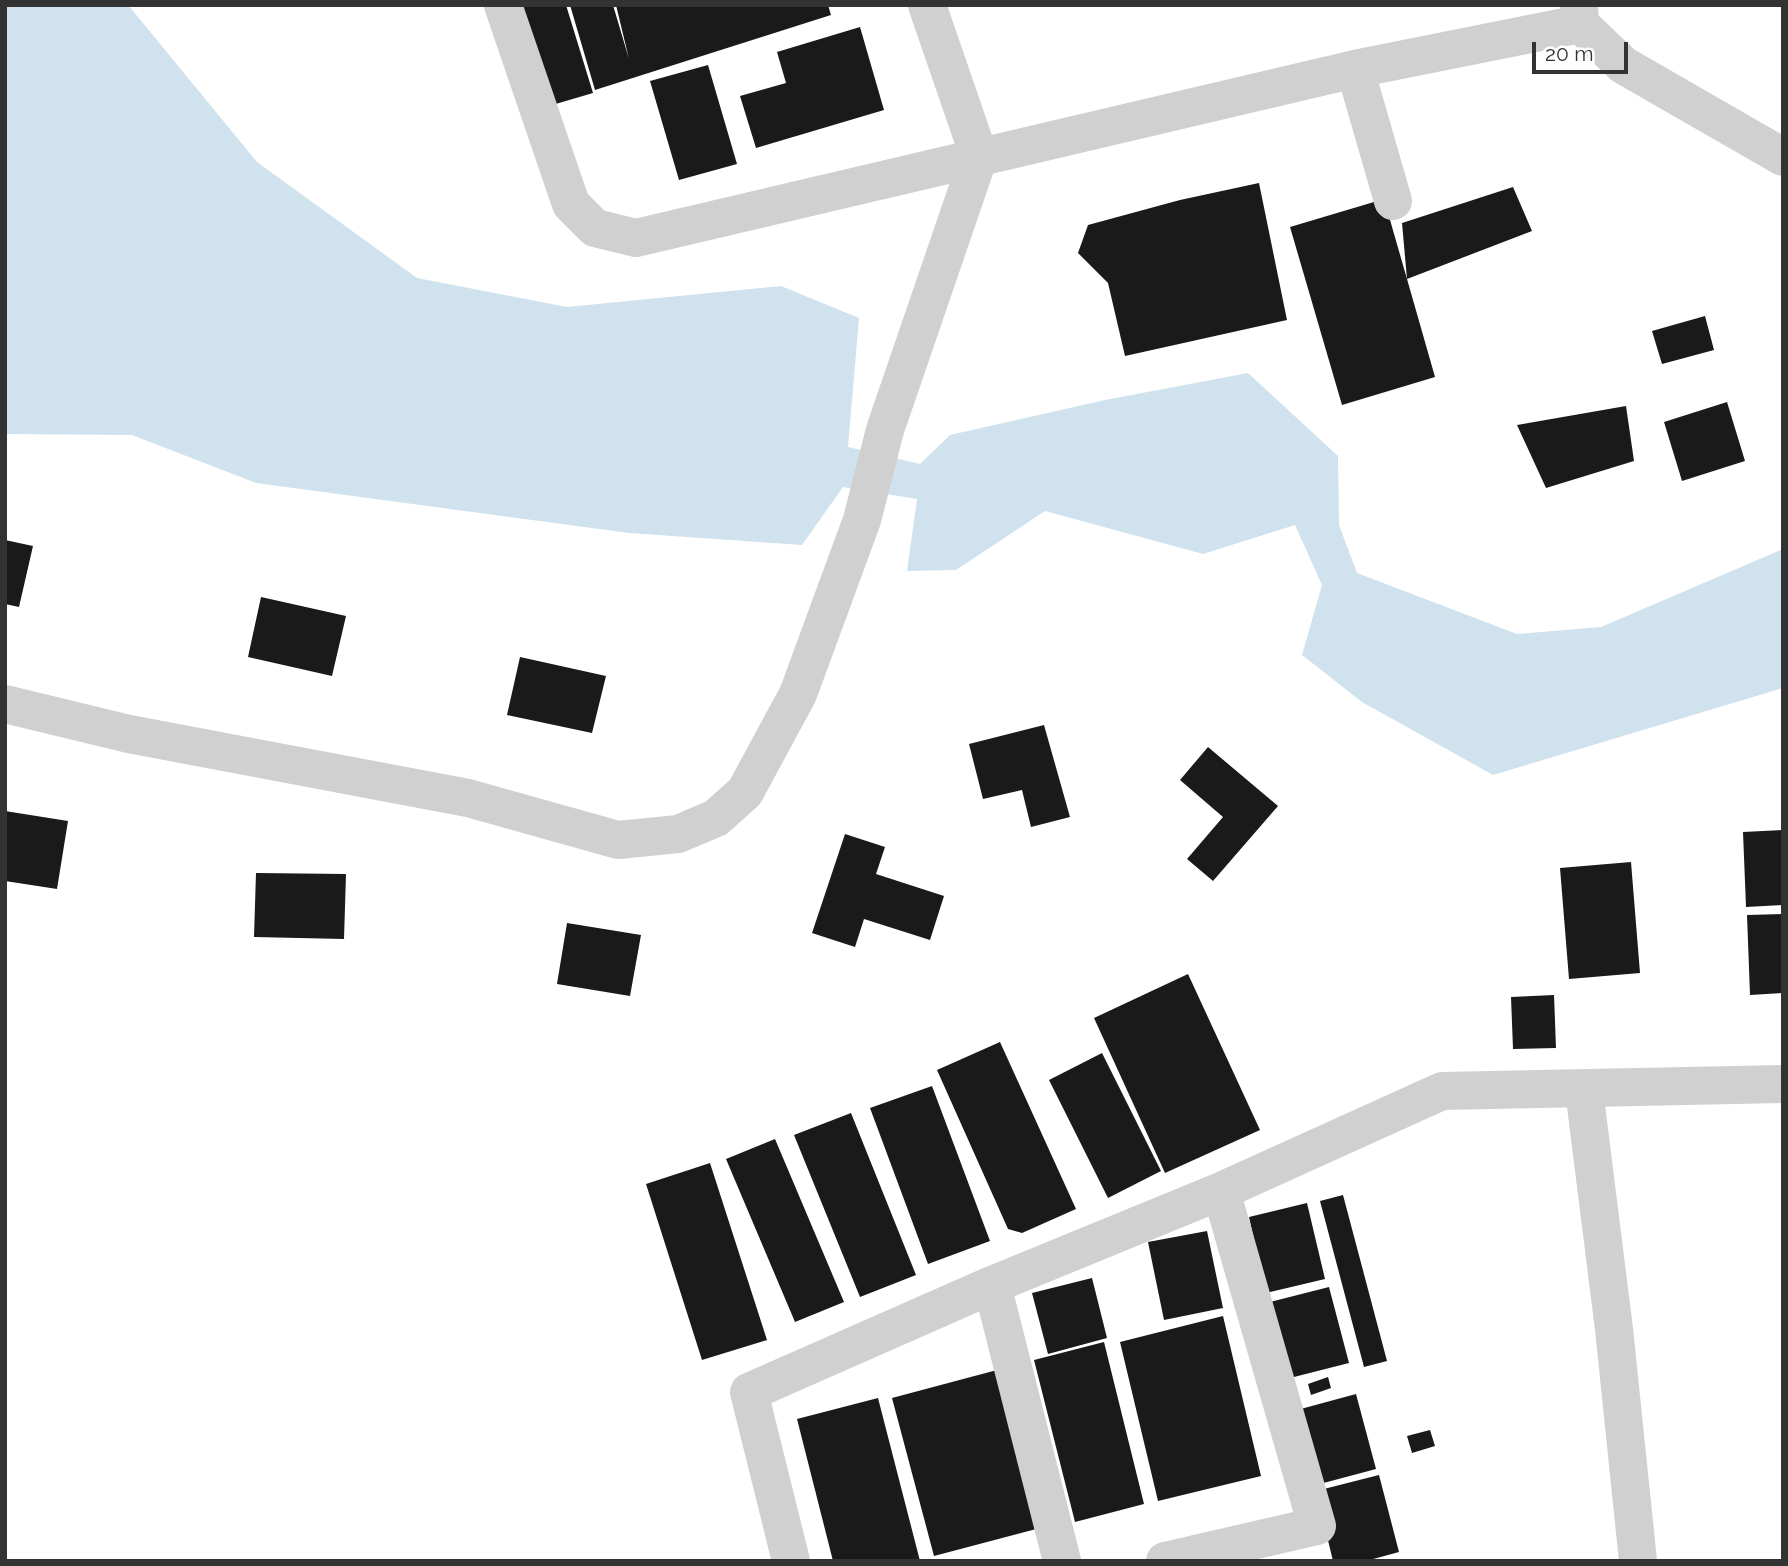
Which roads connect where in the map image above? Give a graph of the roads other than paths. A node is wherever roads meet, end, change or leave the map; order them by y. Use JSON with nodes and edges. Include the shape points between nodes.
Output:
{"nodes":[{"id":1,"x":503,"y":5,"type":"edge"},
{"id":2,"x":927,"y":5,"type":"edge"},
{"id":3,"x":1580,"y":15,"type":"edge"},
{"id":4,"x":1355,"y":69,"type":"junction"},
{"id":5,"x":979,"y":156,"type":"junction"},
{"id":6,"x":1783,"y":157,"type":"edge"},
{"id":7,"x":1393,"y":201,"type":"dead end"},
{"id":8,"x":5,"y":704,"type":"edge"},
{"id":9,"x":1783,"y":1084,"type":"edge"},
{"id":10,"x":1584,"y":1090,"type":"junction"},
{"id":11,"x":1221,"y":1191,"type":"junction"},
{"id":12,"x":992,"y":1285,"type":"junction"},
{"id":13,"x":791,"y":1561,"type":"edge"},
{"id":14,"x":1062,"y":1561,"type":"edge"},
{"id":15,"x":1165,"y":1561,"type":"edge"},
{"id":16,"x":1638,"y":1561,"type":"edge"}],
"edges":[{"from":1,"to":5,"type":"street","via":[[570,204],[595,228],[636,238]]},
{"from":2,"to":5,"type":"street"},
{"from":3,"to":4,"type":"street"},
{"from":3,"to":6,"type":"street","via":[[1623,65]]},
{"from":4,"to":5,"type":"street"},
{"from":4,"to":7,"type":"street"},
{"from":5,"to":8,"type":"street","via":[[885,430],[862,520],[798,694],[746,792],[716,818],[678,834],[618,840],[468,797],[129,734]]},
{"from":9,"to":10,"type":"street"},
{"from":10,"to":11,"type":"street","via":[[1442,1091]]},
{"from":10,"to":16,"type":"street"},
{"from":11,"to":12,"type":"street"},
{"from":11,"to":15,"type":"street","via":[[1317,1526]]},
{"from":12,"to":13,"type":"street","via":[[749,1392]]},
{"from":12,"to":14,"type":"street"}]}
